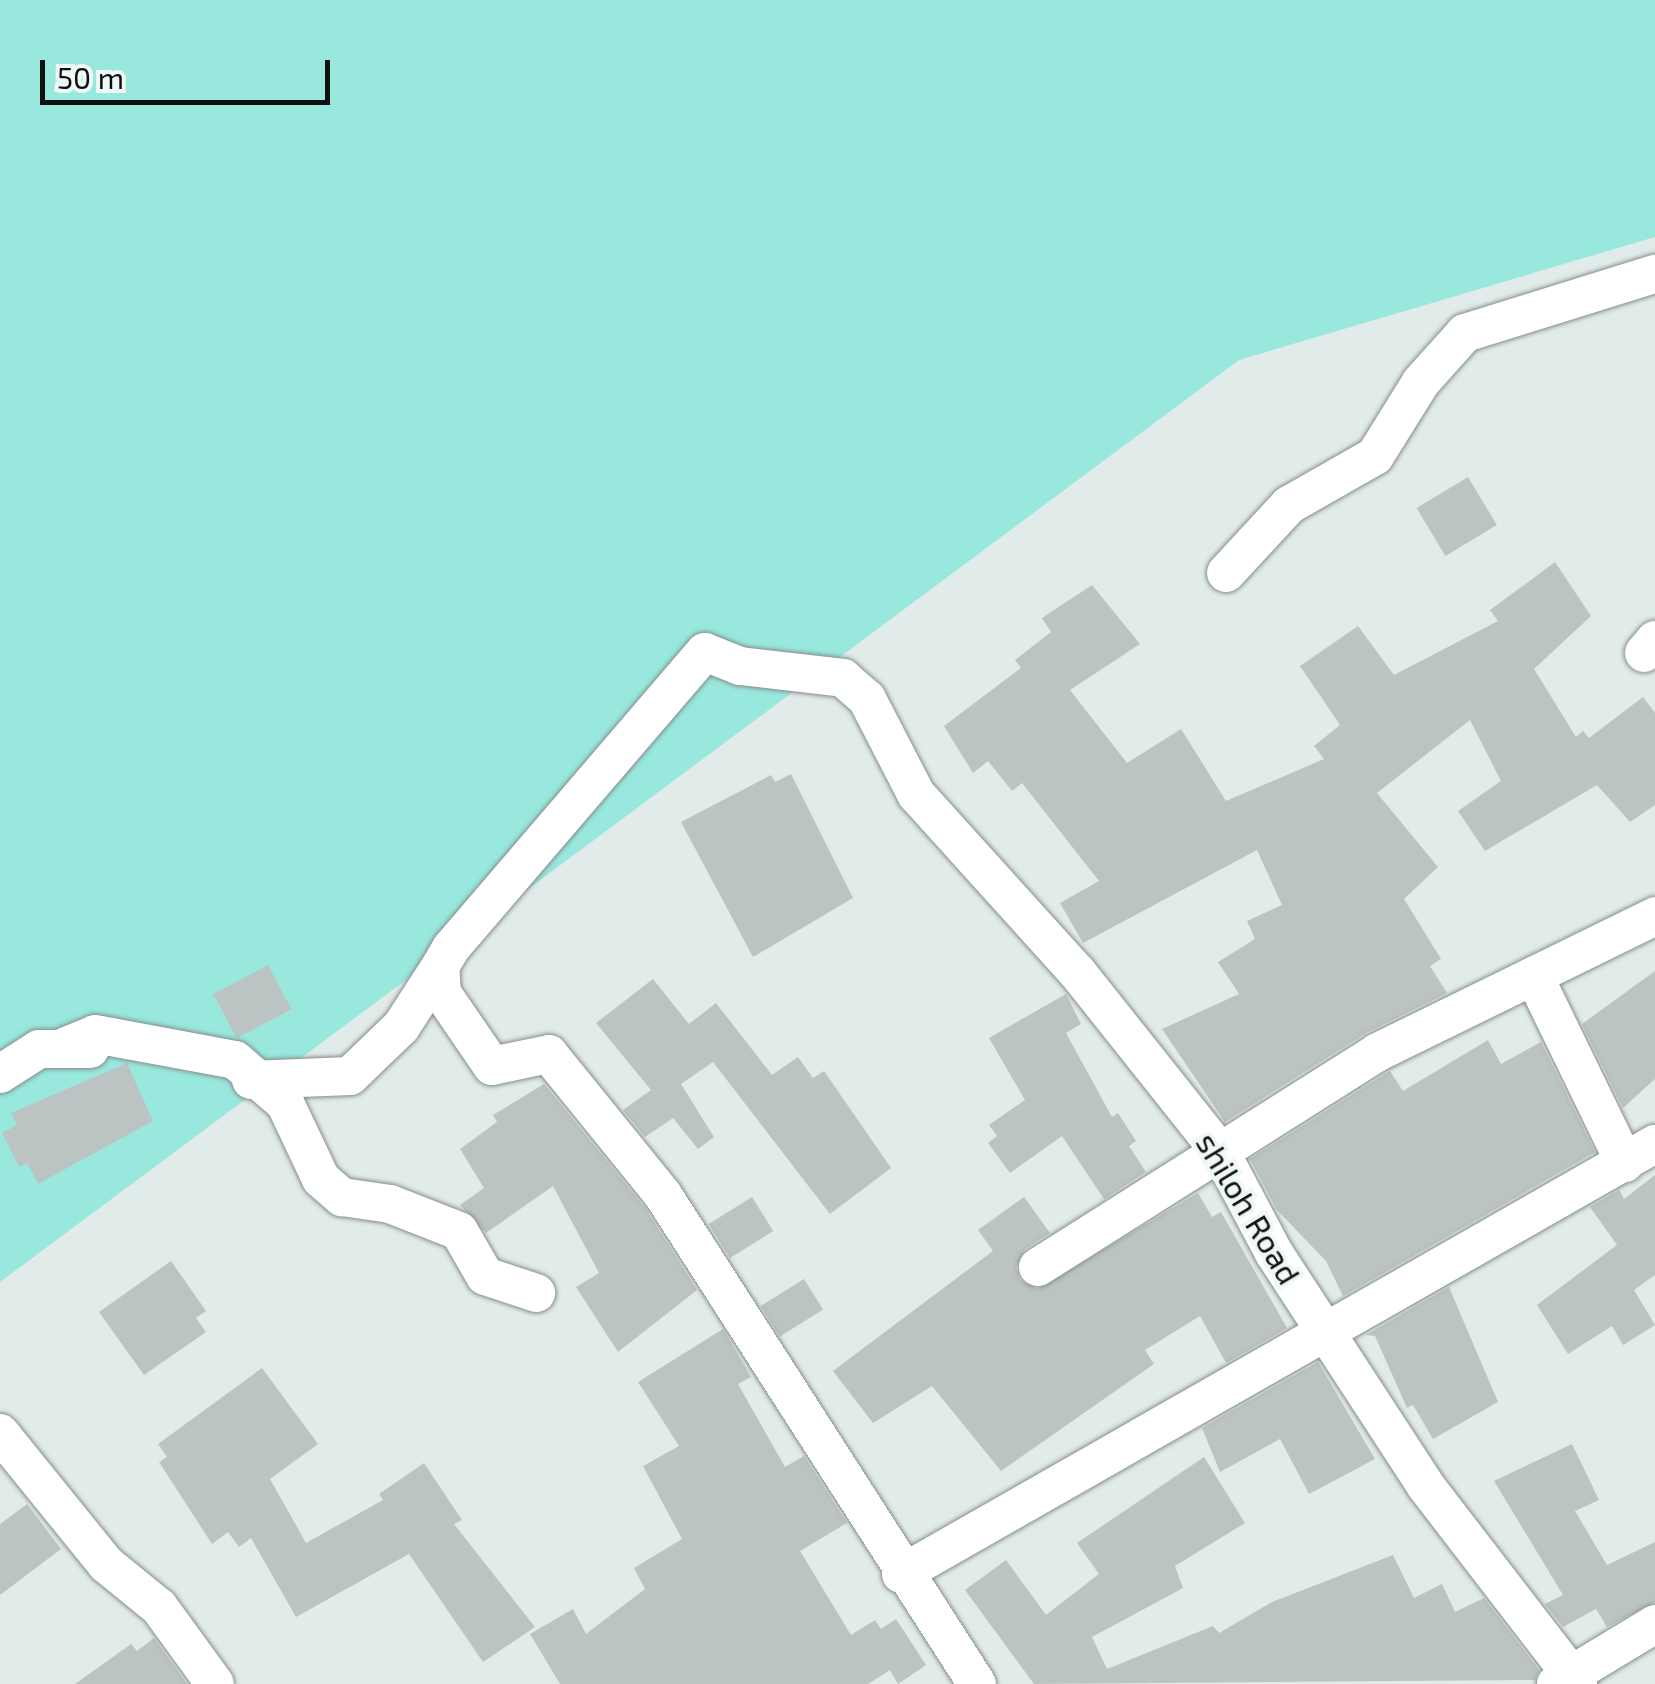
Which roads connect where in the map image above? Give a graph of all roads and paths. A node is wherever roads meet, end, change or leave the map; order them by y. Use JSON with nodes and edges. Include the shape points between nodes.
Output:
{"nodes":[{"id":1,"x":1655,"y":274,"type":"edge"},
{"id":2,"x":1226,"y":573,"type":"dead end"},
{"id":3,"x":1655,"y":916,"type":"edge"},
{"id":4,"x":440,"y":966,"type":"junction"},
{"id":5,"x":1534,"y":976,"type":"junction"},
{"id":6,"x":0,"y":1074,"type":"edge"},
{"id":7,"x":255,"y":1080,"type":"junction"},
{"id":8,"x":1221,"y":1153,"type":"junction"},
{"id":9,"x":1640,"y":1154,"type":"edge"},
{"id":10,"x":1038,"y":1267,"type":"dead end"},
{"id":11,"x":536,"y":1293,"type":"dead end"},
{"id":12,"x":1325,"y":1330,"type":"junction"},
{"id":13,"x":0,"y":1433,"type":"edge"},
{"id":14,"x":901,"y":1574,"type":"junction"},
{"id":15,"x":1655,"y":1624,"type":"edge"},
{"id":16,"x":1569,"y":1681,"type":"edge"},
{"id":17,"x":216,"y":1684,"type":"edge"},
{"id":18,"x":977,"y":1684,"type":"edge"}],
"edges":[{"from":1,"to":2,"type":"street","via":[[1466,333],[1421,382],[1380,450],[1274,516]]},
{"from":3,"to":5,"type":"street"},
{"from":4,"to":7,"type":"street","via":[[401,1027],[350,1076]]},
{"from":4,"to":8,"type":"street","name":"shiloh Road","via":[[704,652],[740,666],[843,678],[867,699],[916,794],[1077,972]]},
{"from":4,"to":14,"type":"street","via":[[444,1000],[492,1066],[549,1054],[663,1195],[751,1322]]},
{"from":5,"to":8,"type":"street","via":[[1363,1060]]},
{"from":5,"to":9,"type":"street"},
{"from":6,"to":7,"type":"street","via":[[39,1049],[66,1046]]},
{"from":7,"to":11,"type":"street","via":[[285,1103],[321,1180],[342,1197],[390,1204],[458,1231],[485,1276]]},
{"from":8,"to":10,"type":"street"},
{"from":8,"to":12,"type":"street","name":"shiloh Road"},
{"from":9,"to":12,"type":"street"},
{"from":12,"to":14,"type":"street"},
{"from":12,"to":16,"type":"street","name":"shiloh Road","via":[[1424,1484]]},
{"from":13,"to":17,"type":"street","via":[[106,1564],[159,1607]]},
{"from":14,"to":18,"type":"street"},
{"from":15,"to":16,"type":"street"}]}
